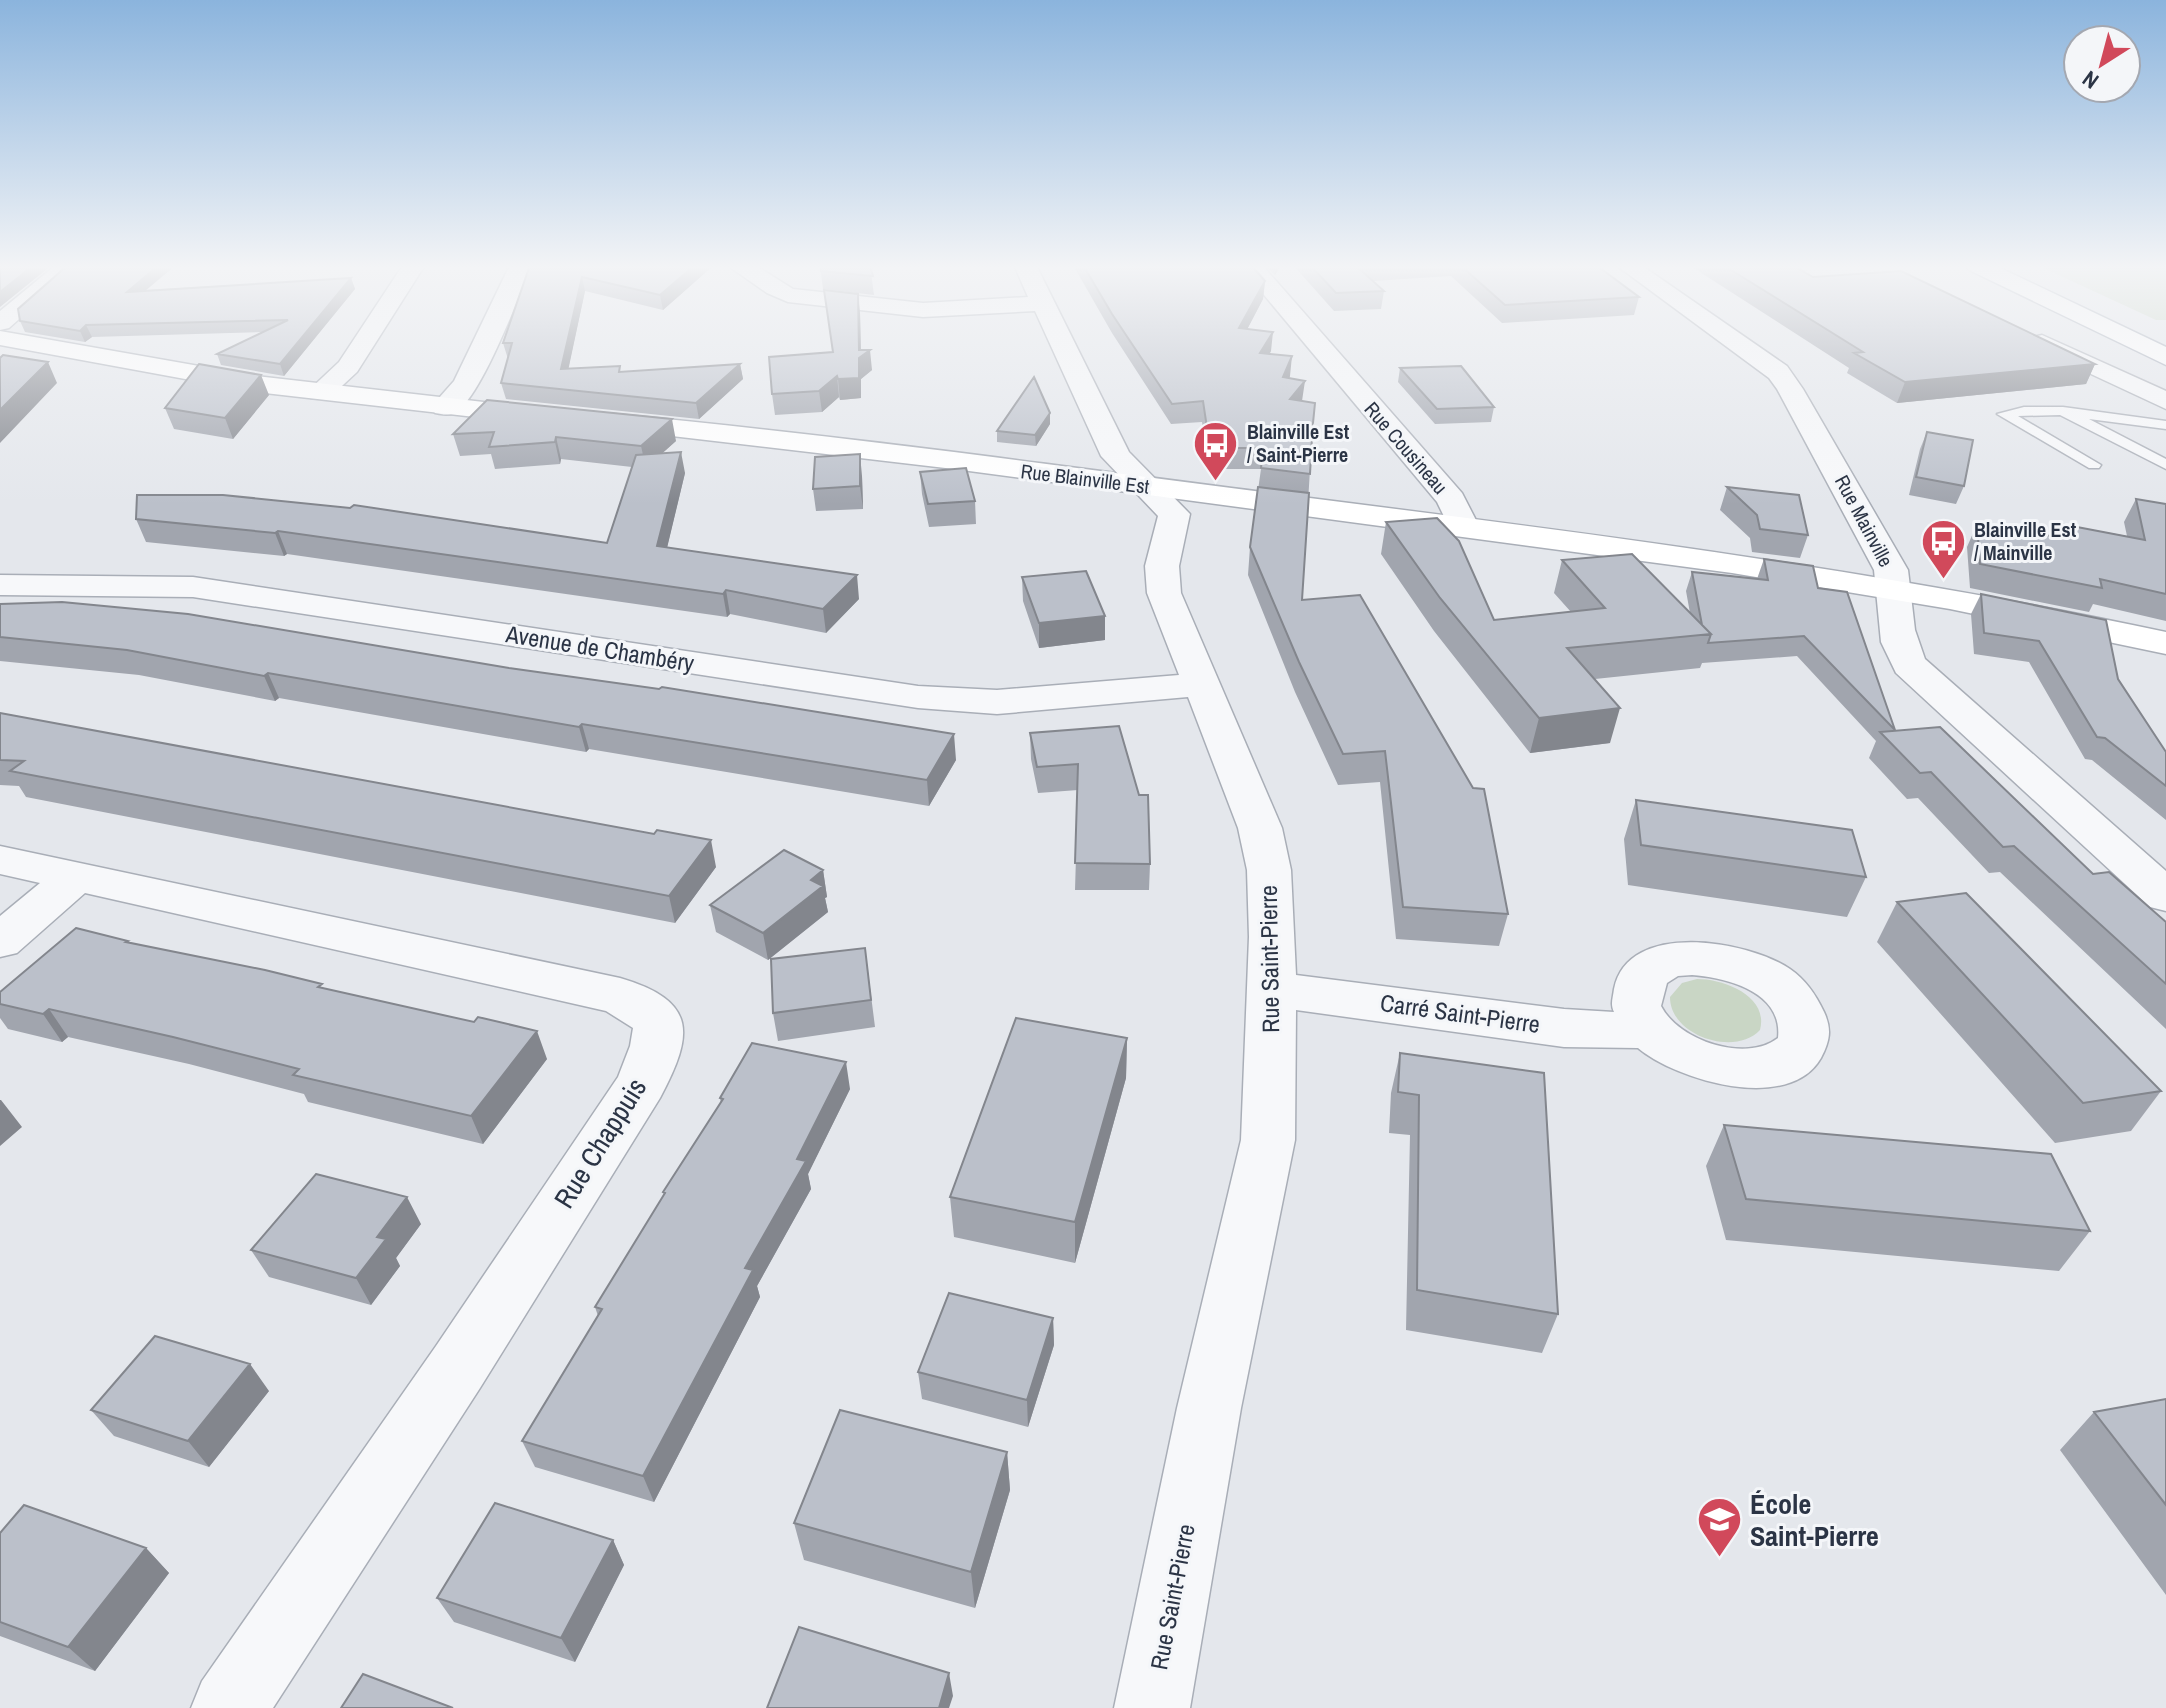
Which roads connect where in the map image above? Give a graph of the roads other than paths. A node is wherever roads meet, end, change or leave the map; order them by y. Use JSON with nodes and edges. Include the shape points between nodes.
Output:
{"nodes":[{"id":1,"x":37,"y":345,"type":"edge"},
{"id":2,"x":362,"y":345,"type":"edge"},
{"id":3,"x":484,"y":345,"type":"edge"},
{"id":4,"x":1063,"y":345,"type":"edge"},
{"id":5,"x":1318,"y":345,"type":"edge"},
{"id":6,"x":1739,"y":345,"type":"edge"},
{"id":7,"x":2048,"y":345,"type":"edge"},
{"id":8,"x":2141,"y":345,"type":"edge"},
{"id":9,"x":2166,"y":357,"type":"edge"},
{"id":10,"x":320,"y":392,"type":"junction"},
{"id":11,"x":2166,"y":401,"type":"edge"},
{"id":12,"x":445,"y":407,"type":"junction"},
{"id":13,"x":2063,"y":411,"type":"junction"},
{"id":14,"x":2166,"y":425,"type":"edge"},
{"id":15,"x":2094,"y":465,"type":"dead end"},
{"id":16,"x":2166,"y":465,"type":"edge"},
{"id":17,"x":1148,"y":487,"type":"junction"},
{"id":18,"x":1463,"y":526,"type":"junction"},
{"id":19,"x":0,"y":585,"type":"edge"},
{"id":20,"x":1896,"y":586,"type":"junction"},
{"id":21,"x":2166,"y":643,"type":"edge"},
{"id":22,"x":1201,"y":685,"type":"junction"},
{"id":23,"x":0,"y":860,"type":"edge"},
{"id":24,"x":75,"y":878,"type":"junction"},
{"id":25,"x":2166,"y":896,"type":"edge"},
{"id":26,"x":0,"y":941,"type":"edge"},
{"id":27,"x":1272,"y":989,"type":"junction"},
{"id":28,"x":1648,"y":1028,"type":"dead end"},
{"id":29,"x":229,"y":1708,"type":"edge"},
{"id":30,"x":1152,"y":1708,"type":"edge"}],
"edges":[{"from":1,"to":10,"type":"street","name":"Rue Blainville Est"},
{"from":2,"to":10,"type":"street","via":[[348,367]]},
{"from":3,"to":12,"type":"street","via":[[467,382]]},
{"from":4,"to":17,"type":"street","name":"Rue Saint-Pierre","via":[[1116,456]]},
{"from":5,"to":18,"type":"street","name":"Rue Cousineau","via":[[1451,500]]},
{"from":6,"to":20,"type":"street","name":"Rue Mainville","via":[[1778,372],[1886,558]]},
{"from":7,"to":11,"type":"street"},
{"from":8,"to":9,"type":"street"},
{"from":10,"to":12,"type":"street","name":"Rue Blainville Est"},
{"from":12,"to":17,"type":"street","name":"Rue Blainville Est","via":[[729,434]]},
{"from":13,"to":14,"type":"lane"},
{"from":13,"to":15,"type":"lane","via":[[2004,414]]},
{"from":13,"to":16,"type":"lane"},
{"from":17,"to":18,"type":"street","name":"Rue Blainville Est"},
{"from":17,"to":22,"type":"street","name":"Rue Saint-Pierre","via":[[1174,514],[1161,580]]},
{"from":18,"to":20,"type":"street","name":"Rue Blainville Est"},
{"from":19,"to":22,"type":"street","name":"Avenue de Chambéry","via":[[193,587],[918,697],[997,702]]},
{"from":20,"to":21,"type":"street","name":"Rue Blainville Est"},
{"from":20,"to":25,"type":"street","name":"Rue Mainville","via":[[1895,629],[1909,665]]},
{"from":22,"to":27,"type":"street","name":"Rue Saint-Pierre","via":[[1264,845],[1272,899]]},
{"from":23,"to":24,"type":"street","name":"Rue Chappuis"},
{"from":24,"to":26,"type":"street"},
{"from":24,"to":29,"type":"street","name":"Rue Chappuis","via":[[620,996],[659,1020],[656,1046],[641,1084]]},
{"from":27,"to":28,"type":"street","name":"Carré Saint-Pierre","via":[[1564,1028]]},
{"from":27,"to":30,"type":"street","name":"Rue Saint-Pierre","via":[[1269,1126],[1262,1177],[1209,1408]]}]}
